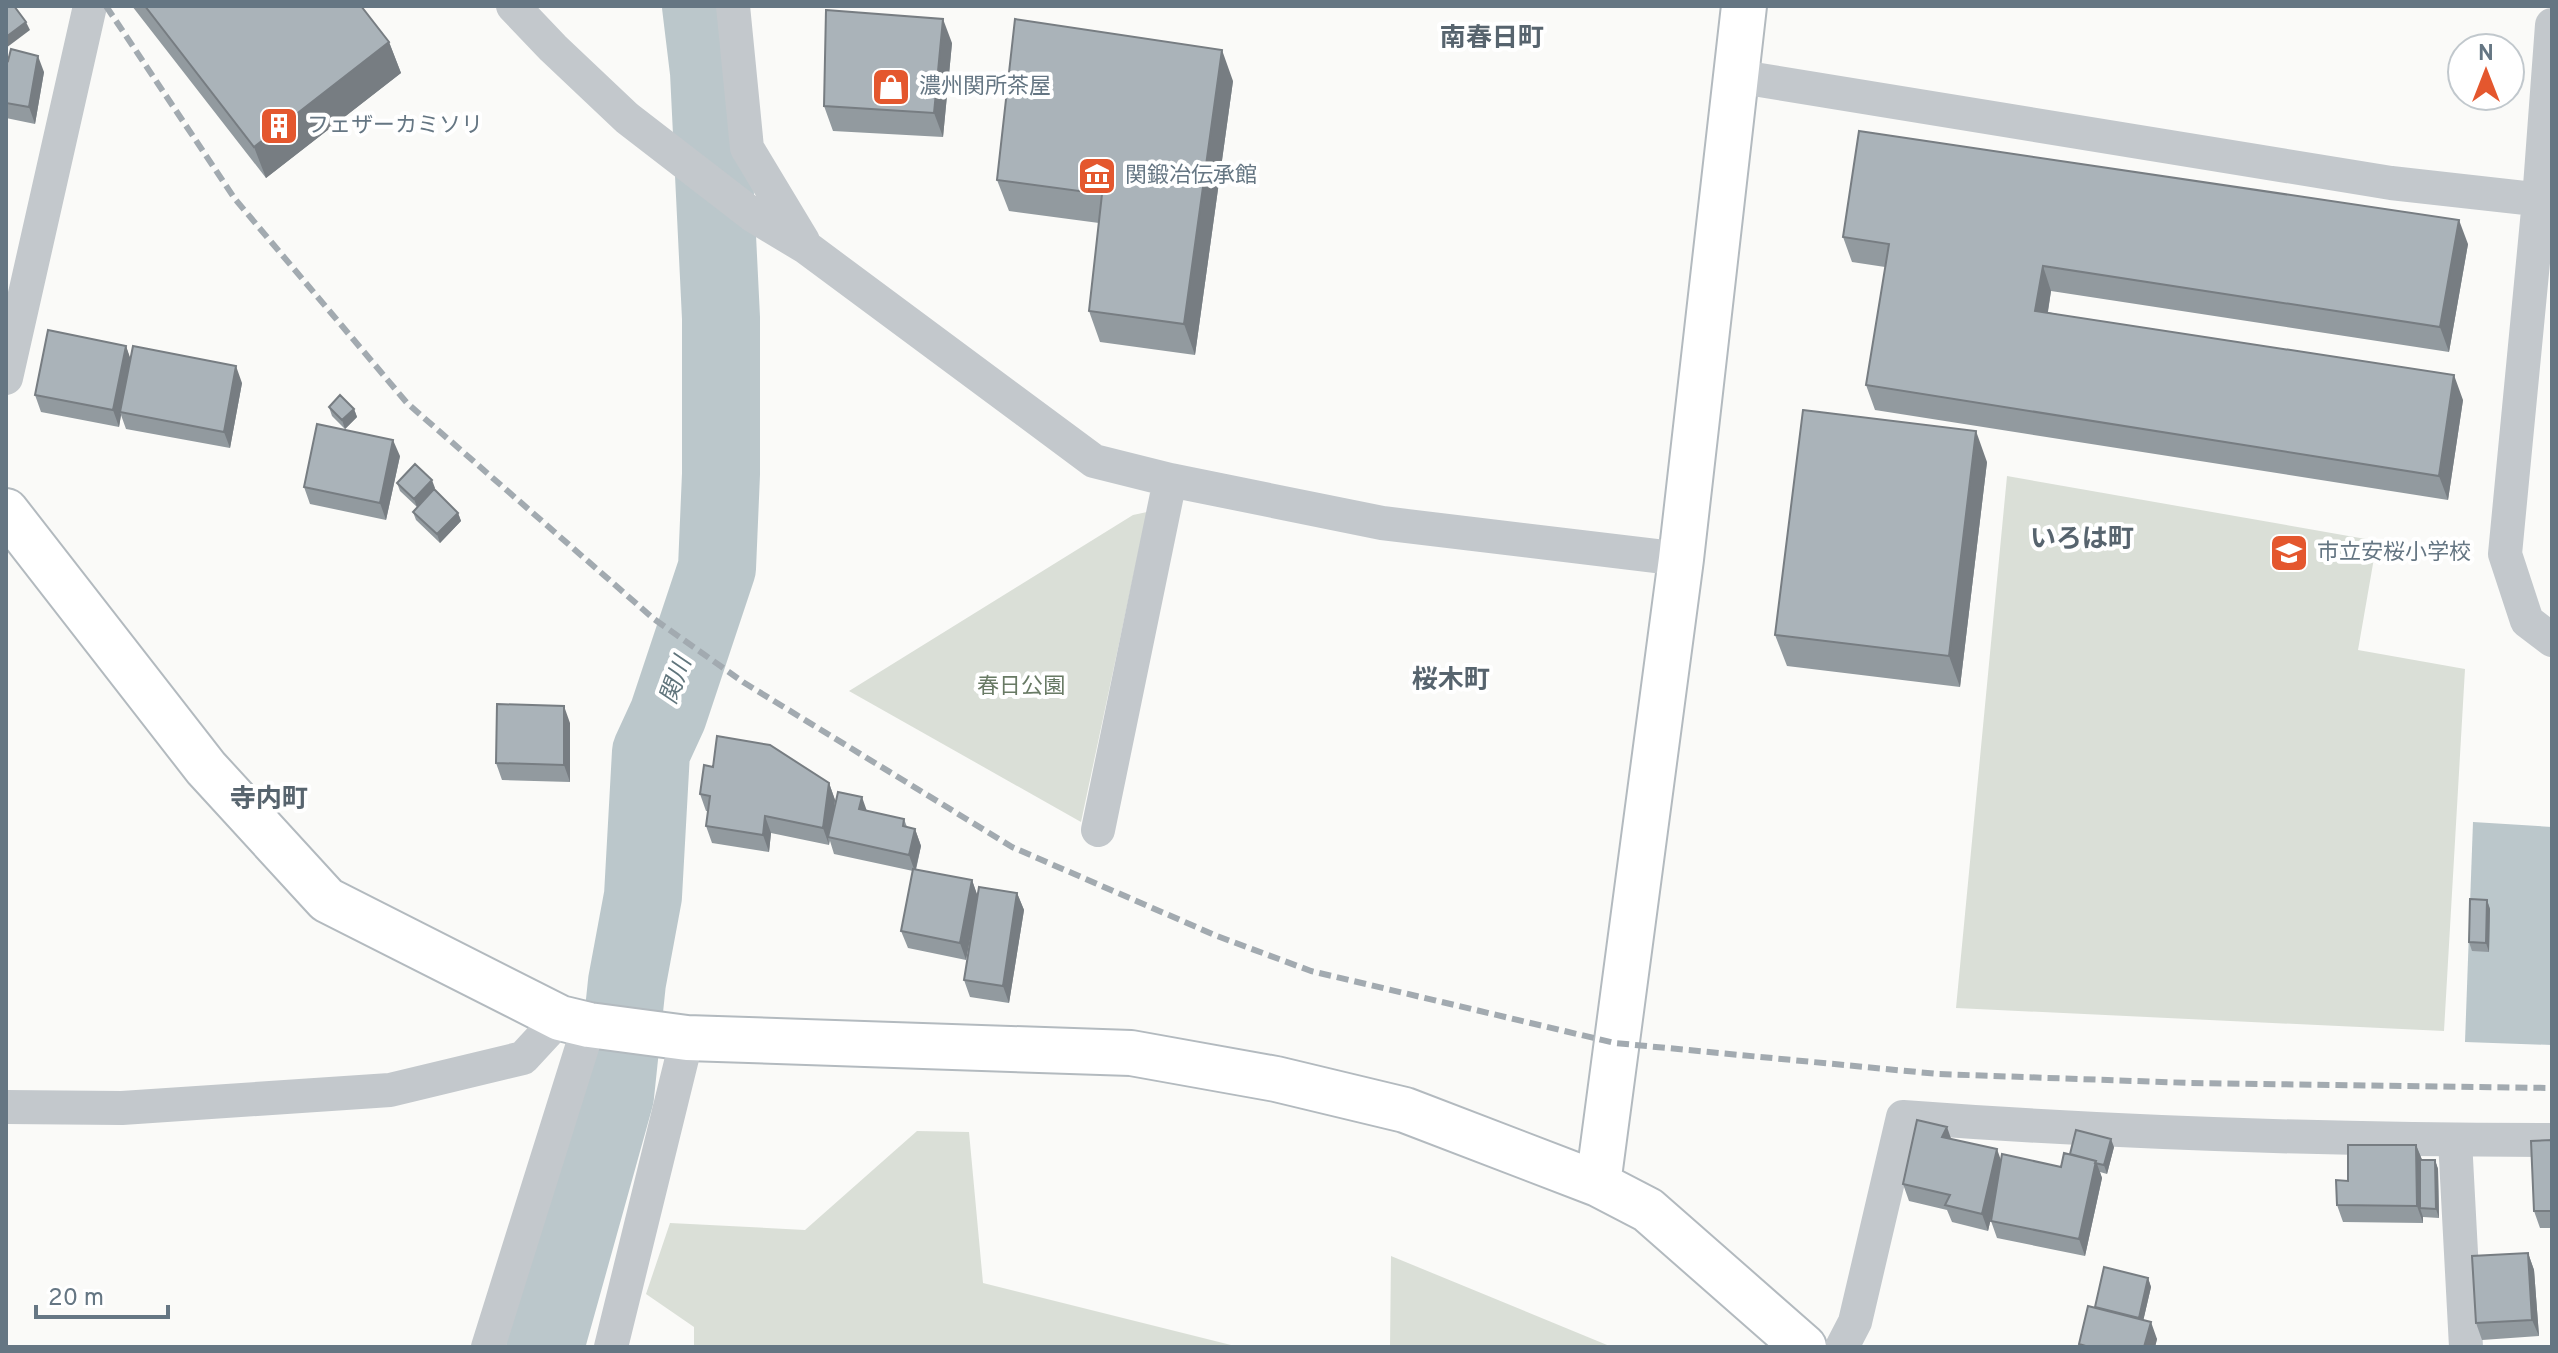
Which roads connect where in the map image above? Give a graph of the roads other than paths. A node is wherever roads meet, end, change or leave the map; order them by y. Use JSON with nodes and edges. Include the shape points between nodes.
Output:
{"nodes":[{"id":1,"x":90,"y":6,"type":"edge"},
{"id":2,"x":513,"y":6,"type":"edge"},
{"id":3,"x":733,"y":6,"type":"edge"},
{"id":4,"x":1744,"y":6,"type":"edge"},
{"id":5,"x":2552,"y":25,"type":"edge"},
{"id":6,"x":1735,"y":76,"type":"junction"},
{"id":7,"x":2545,"y":200,"type":"edge"},
{"id":8,"x":807,"y":248,"type":"junction"},
{"id":9,"x":6,"y":378,"type":"edge"},
{"id":10,"x":1170,"y":480,"type":"junction"},
{"id":11,"x":6,"y":511,"type":"edge"},
{"id":12,"x":1681,"y":559,"type":"junction"},
{"id":13,"x":2552,"y":640,"type":"edge"},
{"id":14,"x":1098,"y":830,"type":"dead end"},
{"id":15,"x":574,"y":1022,"type":"junction"},
{"id":16,"x":687,"y":1038,"type":"junction"},
{"id":17,"x":6,"y":1107,"type":"edge"},
{"id":18,"x":2455,"y":1140,"type":"junction"},
{"id":19,"x":2552,"y":1140,"type":"edge"},
{"id":20,"x":1598,"y":1184,"type":"junction"},
{"id":21,"x":481,"y":1345,"type":"edge"},
{"id":22,"x":611,"y":1347,"type":"edge"},
{"id":23,"x":1804,"y":1347,"type":"edge"},
{"id":24,"x":1842,"y":1347,"type":"edge"},
{"id":25,"x":2466,"y":1347,"type":"edge"}],
"edges":[{"from":1,"to":9,"type":"street"},
{"from":2,"to":8,"type":"street","via":[[627,118],[754,216]]},
{"from":3,"to":8,"type":"street","via":[[747,148]]},
{"from":4,"to":6,"type":"street"},
{"from":5,"to":7,"type":"street"},
{"from":6,"to":7,"type":"street","via":[[2391,183]]},
{"from":6,"to":12,"type":"street"},
{"from":7,"to":13,"type":"street","via":[[2505,554],[2527,621]]},
{"from":8,"to":10,"type":"street","via":[[1094,461]]},
{"from":10,"to":12,"type":"street","via":[[1382,523]]},
{"from":10,"to":14,"type":"street"},
{"from":11,"to":15,"type":"street","via":[[206,768],[327,900]]},
{"from":12,"to":20,"type":"street"},
{"from":15,"to":16,"type":"street"},
{"from":15,"to":17,"type":"street","via":[[523,1058],[390,1090],[122,1108]]},
{"from":15,"to":21,"type":"street"},
{"from":16,"to":20,"type":"street","via":[[1131,1053],[1276,1079],[1405,1110]]},
{"from":16,"to":22,"type":"street"},
{"from":18,"to":19,"type":"street"},
{"from":18,"to":24,"type":"street","via":[[2041,1128],[1903,1117],[1855,1322]]},
{"from":18,"to":25,"type":"street"},
{"from":20,"to":23,"type":"street","via":[[1648,1210]]}]}
